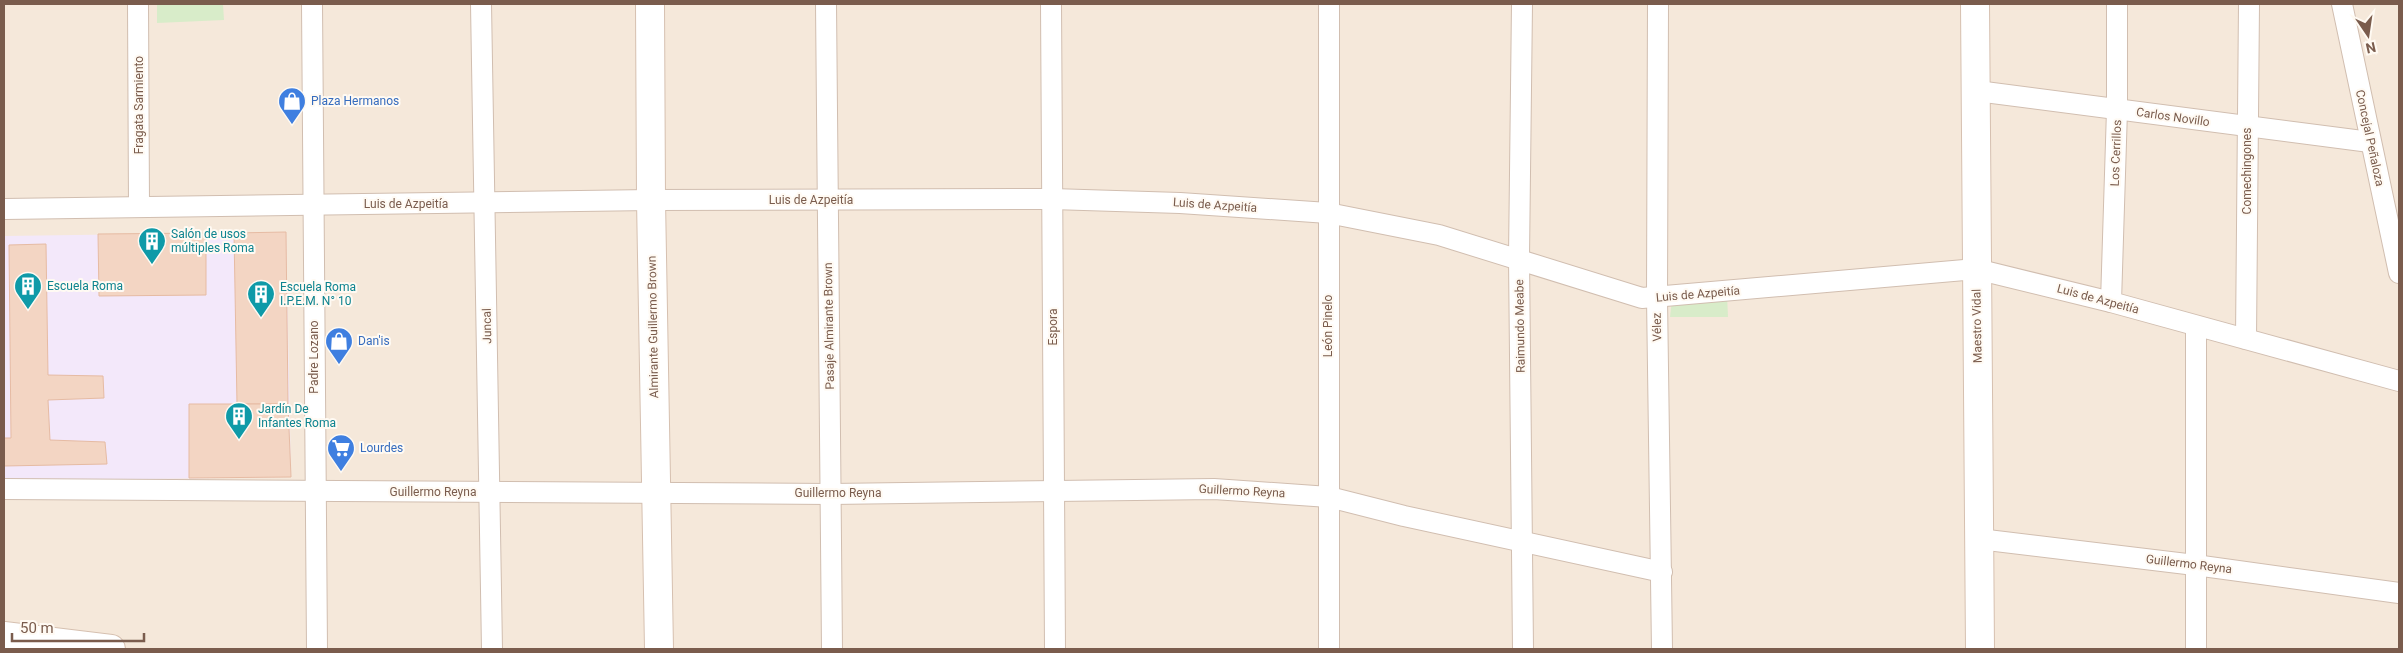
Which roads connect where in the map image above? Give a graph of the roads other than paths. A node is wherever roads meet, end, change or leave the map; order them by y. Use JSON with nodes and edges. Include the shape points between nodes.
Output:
{"nodes":[{"id":1,"x":138,"y":4,"type":"edge"},
{"id":2,"x":312,"y":4,"type":"edge"},
{"id":3,"x":481,"y":4,"type":"edge"},
{"id":4,"x":650,"y":4,"type":"edge"},
{"id":5,"x":826,"y":4,"type":"edge"},
{"id":6,"x":1051,"y":4,"type":"edge"},
{"id":7,"x":1329,"y":4,"type":"edge"},
{"id":8,"x":1522,"y":4,"type":"edge"},
{"id":9,"x":1658,"y":4,"type":"edge"},
{"id":10,"x":1975,"y":4,"type":"edge"},
{"id":11,"x":2117,"y":4,"type":"edge"},
{"id":12,"x":2249,"y":4,"type":"edge"},
{"id":13,"x":2342,"y":4,"type":"edge"},
{"id":14,"x":1977,"y":91,"type":"junction"},
{"id":15,"x":2117,"y":110,"type":"junction"},
{"id":16,"x":2247,"y":127,"type":"junction"},
{"id":17,"x":2370,"y":142,"type":"junction"},
{"id":18,"x":2390,"y":191,"type":"edge"},
{"id":19,"x":1052,"y":199,"type":"junction"},
{"id":20,"x":651,"y":200,"type":"junction"},
{"id":21,"x":828,"y":200,"type":"junction"},
{"id":22,"x":486,"y":204,"type":"junction"},
{"id":23,"x":314,"y":205,"type":"junction"},
{"id":24,"x":139,"y":207,"type":"junction"},
{"id":25,"x":4,"y":209,"type":"edge"},
{"id":26,"x":1328,"y":212,"type":"junction"},
{"id":27,"x":1519,"y":258,"type":"junction"},
{"id":28,"x":1976,"y":269,"type":"junction"},
{"id":29,"x":2399,"y":273,"type":"edge"},
{"id":30,"x":1657,"y":298,"type":"junction"},
{"id":31,"x":2111,"y":302,"type":"junction"},
{"id":32,"x":2196,"y":326,"type":"junction"},
{"id":33,"x":2246,"y":339,"type":"junction"},
{"id":34,"x":2399,"y":381,"type":"edge"},
{"id":35,"x":4,"y":489,"type":"edge"},
{"id":36,"x":315,"y":492,"type":"junction"},
{"id":37,"x":488,"y":492,"type":"junction"},
{"id":38,"x":656,"y":492,"type":"junction"},
{"id":39,"x":1053,"y":492,"type":"junction"},
{"id":40,"x":831,"y":494,"type":"junction"},
{"id":41,"x":1329,"y":497,"type":"junction"},
{"id":42,"x":1979,"y":538,"type":"junction"},
{"id":43,"x":1522,"y":540,"type":"junction"},
{"id":44,"x":2195,"y":565,"type":"junction"},
{"id":45,"x":1662,"y":572,"type":"junction"},
{"id":46,"x":2399,"y":593,"type":"edge"},
{"id":47,"x":4,"y":636,"type":"edge"},
{"id":48,"x":110,"y":649,"type":"edge"},
{"id":49,"x":317,"y":649,"type":"edge"},
{"id":50,"x":492,"y":649,"type":"edge"},
{"id":51,"x":659,"y":649,"type":"edge"},
{"id":52,"x":832,"y":649,"type":"edge"},
{"id":53,"x":1055,"y":649,"type":"edge"},
{"id":54,"x":1329,"y":649,"type":"edge"},
{"id":55,"x":1523,"y":649,"type":"edge"},
{"id":56,"x":1662,"y":649,"type":"edge"},
{"id":57,"x":1980,"y":649,"type":"edge"},
{"id":58,"x":2196,"y":649,"type":"edge"}],
"edges":[{"from":1,"to":24,"type":"street","name":"Fragata Sarmiento"},
{"from":2,"to":23,"type":"street","name":"Padre Lozano"},
{"from":3,"to":22,"type":"street","name":"Juncal"},
{"from":4,"to":20,"type":"main road","name":"Almirante Guillermo Brown"},
{"from":5,"to":21,"type":"street","name":"Pasaje Almirante Brown"},
{"from":6,"to":19,"type":"street","name":"Espora"},
{"from":7,"to":26,"type":"street","name":"León Pinelo"},
{"from":8,"to":27,"type":"street","name":"Raimundo Meabe"},
{"from":9,"to":30,"type":"street","name":"Vélez"},
{"from":10,"to":14,"type":"main road","name":"Maestro Vidal"},
{"from":11,"to":15,"type":"street","name":"Los Cerrillos"},
{"from":12,"to":16,"type":"street","name":"Comechingones"},
{"from":13,"to":17,"type":"street","name":"Concejal Peñaloza"},
{"from":14,"to":15,"type":"street","name":"Carlos Novillo"},
{"from":14,"to":28,"type":"main road","name":"Maestro Vidal"},
{"from":15,"to":16,"type":"street","name":"Carlos Novillo"},
{"from":15,"to":31,"type":"street","name":"Los Cerrillos"},
{"from":16,"to":17,"type":"street","name":"Carlos Novillo"},
{"from":16,"to":33,"type":"street","name":"Comechingones"},
{"from":17,"to":18,"type":"street","name":"Concejal Peñaloza"},
{"from":18,"to":29,"type":"street","name":"Concejal Peñaloza"},
{"from":19,"to":21,"type":"street","name":"Luis de Azpeitía"},
{"from":19,"to":26,"type":"street","name":"Luis de Azpeitía"},
{"from":19,"to":39,"type":"street","name":"Espora"},
{"from":20,"to":21,"type":"street","name":"Luis de Azpeitía"},
{"from":20,"to":22,"type":"street","name":"Luis de Azpeitía"},
{"from":20,"to":38,"type":"main road","name":"Almirante Guillermo Brown"},
{"from":21,"to":40,"type":"street","name":"Pasaje Almirante Brown"},
{"from":22,"to":23,"type":"street","name":"Luis de Azpeitía"},
{"from":22,"to":37,"type":"street","name":"Juncal"},
{"from":23,"to":24,"type":"street","name":"Luis de Azpeitía"},
{"from":23,"to":36,"type":"street","name":"Padre Lozano"},
{"from":24,"to":25,"type":"street","name":"Luis de Azpeitía"},
{"from":26,"to":27,"type":"street","name":"Luis de Azpeitía","via":[[1439,236]]},
{"from":26,"to":41,"type":"street","name":"León Pinelo"},
{"from":27,"to":30,"type":"street","name":"Luis de Azpeitía","via":[[1633,296]]},
{"from":27,"to":43,"type":"street","name":"Raimundo Meabe"},
{"from":28,"to":30,"type":"street","name":"Luis de Azpeitía"},
{"from":28,"to":31,"type":"street","name":"Luis de Azpeitía"},
{"from":28,"to":42,"type":"main road","name":"Maestro Vidal"},
{"from":30,"to":45,"type":"street","name":"Vélez"},
{"from":31,"to":32,"type":"street","name":"Luis de Azpeitía"},
{"from":32,"to":33,"type":"street","name":"Luis de Azpeitía"},
{"from":32,"to":44,"type":"street"},
{"from":33,"to":34,"type":"street","name":"Luis de Azpeitía"},
{"from":35,"to":36,"type":"street","name":"Guillermo Reyna"},
{"from":36,"to":37,"type":"street","name":"Guillermo Reyna"},
{"from":36,"to":49,"type":"street","name":"Padre Lozano"},
{"from":37,"to":38,"type":"street","name":"Guillermo Reyna"},
{"from":37,"to":50,"type":"street","name":"Juncal"},
{"from":38,"to":40,"type":"street","name":"Guillermo Reyna"},
{"from":38,"to":51,"type":"main road","name":"Almirante Guillermo Brown"},
{"from":39,"to":40,"type":"street","name":"Guillermo Reyna"},
{"from":39,"to":41,"type":"street","name":"Guillermo Reyna","via":[[1214,488]]},
{"from":39,"to":53,"type":"street","name":"Espora"},
{"from":40,"to":52,"type":"street","name":"Pasaje Almirante Brown"},
{"from":41,"to":43,"type":"street","name":"Guillermo Reyna"},
{"from":41,"to":54,"type":"street","name":"León Pinelo"},
{"from":42,"to":44,"type":"street","name":"Guillermo Reyna"},
{"from":42,"to":57,"type":"main road","name":"Maestro Vidal"},
{"from":43,"to":45,"type":"street","name":"Guillermo Reyna"},
{"from":43,"to":55,"type":"street","name":"Raimundo Meabe"},
{"from":44,"to":46,"type":"street","name":"Guillermo Reyna"},
{"from":44,"to":58,"type":"street"},
{"from":45,"to":56,"type":"street","name":"Vélez"},
{"from":47,"to":48,"type":"main road"}]}
